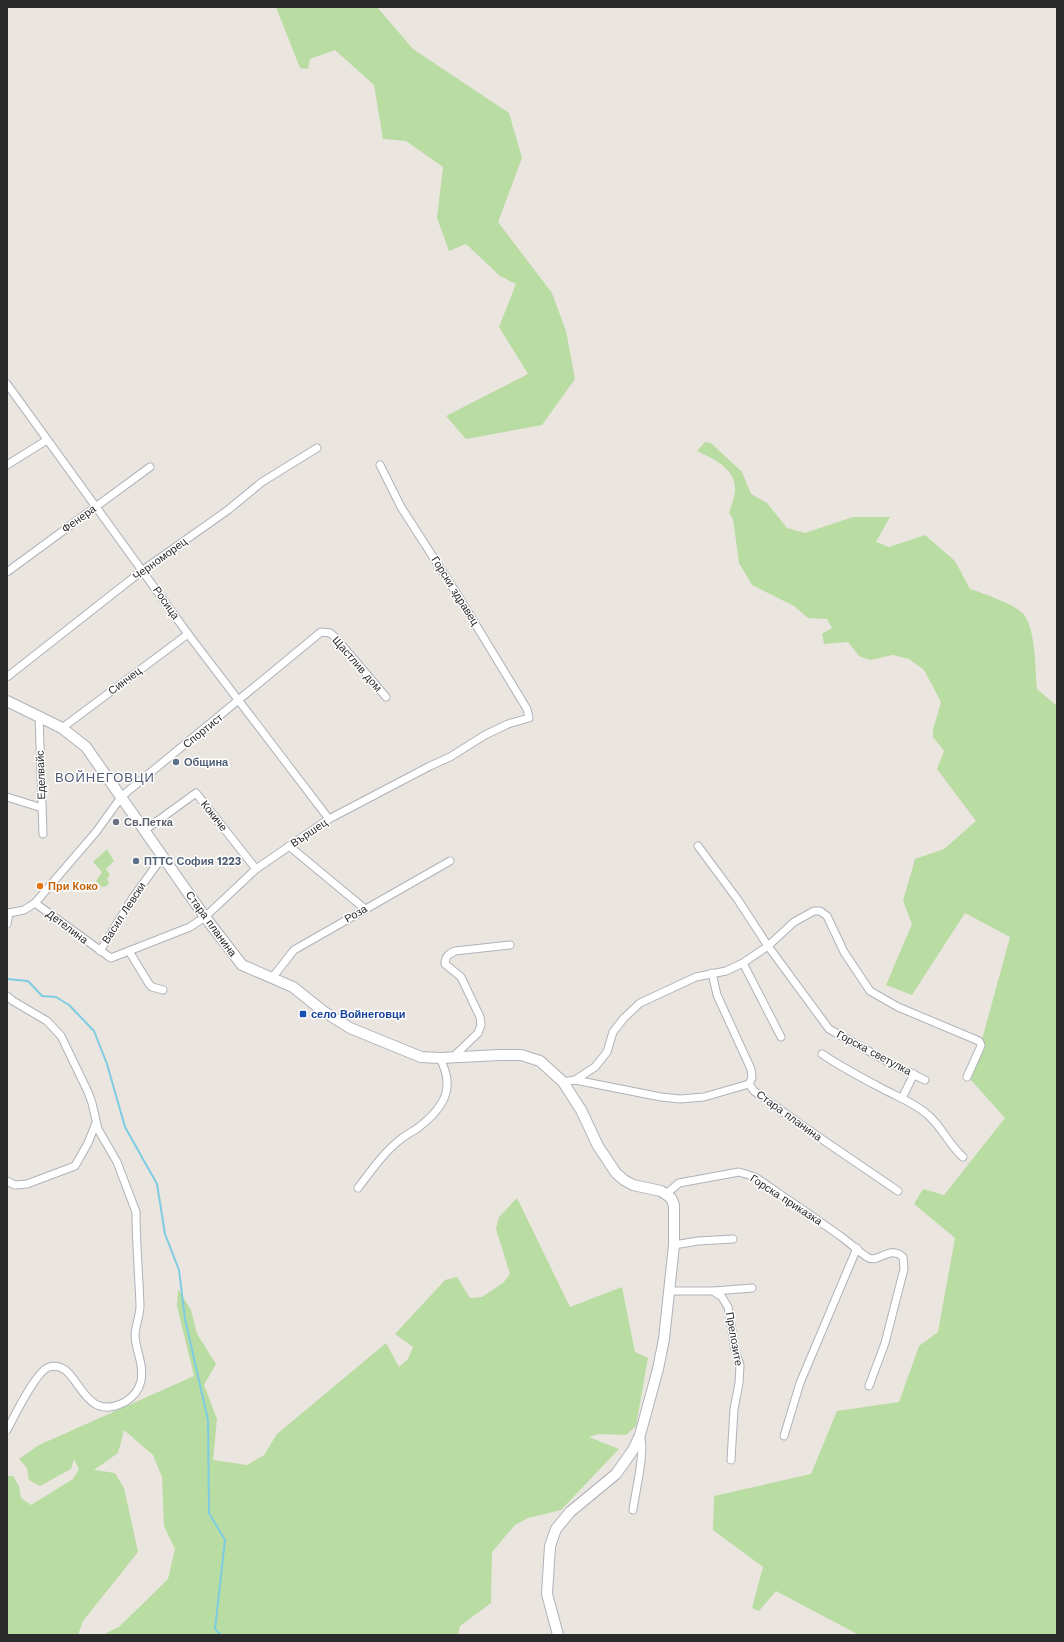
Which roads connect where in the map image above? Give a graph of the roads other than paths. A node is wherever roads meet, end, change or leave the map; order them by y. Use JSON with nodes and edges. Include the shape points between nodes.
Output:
{"nodes":[{"id":1,"x":7,"y":384,"type":"edge"},
{"id":2,"x":47,"y":440,"type":"junction"},
{"id":3,"x":317,"y":448,"type":"dead end"},
{"id":4,"x":7,"y":465,"type":"edge"},
{"id":5,"x":380,"y":465,"type":"dead end"},
{"id":6,"x":150,"y":467,"type":"dead end"},
{"id":7,"x":95,"y":507,"type":"junction"},
{"id":8,"x":143,"y":570,"type":"junction"},
{"id":9,"x":7,"y":572,"type":"edge"},
{"id":10,"x":327,"y":632,"type":"joint"},
{"id":11,"x":188,"y":634,"type":"junction"},
{"id":12,"x":7,"y":677,"type":"edge"},
{"id":13,"x":386,"y":697,"type":"dead end"},
{"id":14,"x":7,"y":700,"type":"edge"},
{"id":15,"x":239,"y":701,"type":"junction"},
{"id":16,"x":39,"y":715,"type":"junction"},
{"id":17,"x":529,"y":718,"type":"joint"},
{"id":18,"x":62,"y":728,"type":"junction"},
{"id":19,"x":122,"y":796,"type":"junction"},
{"id":20,"x":7,"y":797,"type":"edge"},
{"id":21,"x":42,"y":808,"type":"junction"},
{"id":22,"x":329,"y":819,"type":"junction"},
{"id":23,"x":145,"y":830,"type":"junction"},
{"id":24,"x":43,"y":834,"type":"dead end"},
{"id":25,"x":290,"y":846,"type":"junction"},
{"id":26,"x":698,"y":846,"type":"dead end"},
{"id":27,"x":163,"y":856,"type":"junction"},
{"id":28,"x":450,"y":861,"type":"dead end"},
{"id":29,"x":256,"y":869,"type":"junction"},
{"id":30,"x":35,"y":903,"type":"junction"},
{"id":31,"x":365,"y":909,"type":"junction"},
{"id":32,"x":8,"y":912,"type":"edge"},
{"id":33,"x":205,"y":917,"type":"junction"},
{"id":34,"x":7,"y":924,"type":"edge"},
{"id":35,"x":510,"y":945,"type":"dead end"},
{"id":36,"x":768,"y":946,"type":"junction"},
{"id":37,"x":129,"y":951,"type":"junction"},
{"id":38,"x":100,"y":952,"type":"junction"},
{"id":39,"x":743,"y":963,"type":"junction"},
{"id":40,"x":712,"y":973,"type":"junction"},
{"id":41,"x":272,"y":978,"type":"junction"},
{"id":42,"x":163,"y":990,"type":"dead end"},
{"id":43,"x":7,"y":996,"type":"edge"},
{"id":44,"x":781,"y":1037,"type":"dead end"},
{"id":45,"x":822,"y":1054,"type":"dead end"},
{"id":46,"x":454,"y":1056,"type":"junction"},
{"id":47,"x":440,"y":1058,"type":"junction"},
{"id":48,"x":914,"y":1074,"type":"junction"},
{"id":49,"x":967,"y":1077,"type":"dead end"},
{"id":50,"x":575,"y":1080,"type":"junction"},
{"id":51,"x":925,"y":1080,"type":"dead end"},
{"id":52,"x":563,"y":1082,"type":"junction"},
{"id":53,"x":749,"y":1084,"type":"junction"},
{"id":54,"x":902,"y":1098,"type":"junction"},
{"id":55,"x":96,"y":1123,"type":"junction"},
{"id":56,"x":963,"y":1157,"type":"dead end"},
{"id":57,"x":7,"y":1181,"type":"edge"},
{"id":58,"x":358,"y":1188,"type":"dead end"},
{"id":59,"x":898,"y":1191,"type":"dead end"},
{"id":60,"x":666,"y":1194,"type":"junction"},
{"id":61,"x":732,"y":1239,"type":"dead end"},
{"id":62,"x":674,"y":1245,"type":"junction"},
{"id":63,"x":856,"y":1248,"type":"junction"},
{"id":64,"x":752,"y":1288,"type":"dead end"},
{"id":65,"x":670,"y":1291,"type":"junction"},
{"id":66,"x":713,"y":1291,"type":"junction"},
{"id":67,"x":869,"y":1386,"type":"dead end"},
{"id":68,"x":7,"y":1430,"type":"edge"},
{"id":69,"x":640,"y":1435,"type":"junction"},
{"id":70,"x":784,"y":1436,"type":"dead end"},
{"id":71,"x":731,"y":1460,"type":"dead end"},
{"id":72,"x":633,"y":1510,"type":"dead end"},
{"id":73,"x":558,"y":1635,"type":"edge"}],
"edges":[{"from":1,"to":2,"type":"street","name":"Росица"},
{"from":2,"to":4,"type":"street"},
{"from":2,"to":7,"type":"street","name":"Росица"},
{"from":3,"to":8,"type":"street","name":"Черноморец","via":[[262,482],[234,506]]},
{"from":5,"to":17,"type":"street","name":"Горски здравец","via":[[400,507],[481,632],[527,709]]},
{"from":6,"to":7,"type":"street","name":"Фенера"},
{"from":7,"to":8,"type":"street","name":"Росица"},
{"from":7,"to":9,"type":"street","name":"Фенера"},
{"from":8,"to":11,"type":"street","name":"Росица"},
{"from":8,"to":12,"type":"street","name":"Черноморец"},
{"from":10,"to":13,"type":"street","name":"Щастлив дом","via":[[335,637]]},
{"from":10,"to":15,"type":"street","name":"Спортист","via":[[321,632]]},
{"from":11,"to":15,"type":"street","name":"Росица"},
{"from":11,"to":18,"type":"street","name":"Синчец"},
{"from":14,"to":16,"type":"street","name":"Стара планина"},
{"from":15,"to":19,"type":"street","name":"Спортист"},
{"from":15,"to":22,"type":"street","name":"Росица"},
{"from":16,"to":18,"type":"street","name":"Стара планина"},
{"from":16,"to":21,"type":"street","name":"Еделвайс"},
{"from":17,"to":22,"type":"street","name":"Вършец","via":[[485,735],[450,757]]},
{"from":18,"to":19,"type":"street","name":"Стара планина","via":[[86,747]]},
{"from":19,"to":23,"type":"street","name":"Стара планина"},
{"from":19,"to":30,"type":"street","name":"Спортист","via":[[96,832]]},
{"from":20,"to":21,"type":"street"},
{"from":21,"to":24,"type":"street","name":"Еделвайс"},
{"from":22,"to":25,"type":"street","name":"Вършец"},
{"from":23,"to":27,"type":"street","name":"Стара планина"},
{"from":23,"to":29,"type":"street","name":"Кокиче","via":[[196,793]]},
{"from":25,"to":29,"type":"street","name":"Вършец"},
{"from":25,"to":31,"type":"street"},
{"from":26,"to":36,"type":"street","name":"Горска светулка"},
{"from":27,"to":33,"type":"street","name":"Стара планина"},
{"from":27,"to":38,"type":"street","name":"Васил Левски","via":[[132,899]]},
{"from":28,"to":31,"type":"street","name":"Роза"},
{"from":29,"to":33,"type":"street","name":"Вършец"},
{"from":30,"to":32,"type":"street","name":"Спортист","via":[[24,910]]},
{"from":30,"to":38,"type":"street","name":"Детелина"},
{"from":31,"to":41,"type":"street","name":"Роза","via":[[294,950]]},
{"from":32,"to":34,"type":"street","name":"Спортист"},
{"from":33,"to":37,"type":"street","name":"Вършец","via":[[184,930]]},
{"from":33,"to":41,"type":"street","name":"Стара планина","via":[[242,965]]},
{"from":35,"to":46,"type":"street","via":[[455,950],[445,960],[445,964],[461,977],[480,1017],[481,1025],[478,1033]]},
{"from":36,"to":39,"type":"street"},
{"from":36,"to":48,"type":"street","name":"Горска светулка","via":[[829,1029]]},
{"from":36,"to":49,"type":"street","via":[[794,922],[814,911],[820,911],[827,916],[844,952],[870,991],[979,1041],[981,1045]]},
{"from":37,"to":38,"type":"street","name":"Вършец","via":[[112,958]]},
{"from":37,"to":42,"type":"street","via":[[149,984]]},
{"from":39,"to":40,"type":"street","via":[[726,971]]},
{"from":39,"to":44,"type":"street"},
{"from":40,"to":50,"type":"street","via":[[696,977],[640,1003],[613,1032],[602,1059],[595,1067]]},
{"from":40,"to":53,"type":"street","via":[[717,996],[751,1069],[752,1078]]},
{"from":41,"to":47,"type":"street","name":"Стара планина","via":[[294,987],[350,1028],[421,1057]]},
{"from":43,"to":55,"type":"street","via":[[47,1021],[58,1032],[86,1087]]},
{"from":45,"to":54,"type":"street","via":[[842,1068]]},
{"from":46,"to":47,"type":"street","name":"Стара планина"},
{"from":46,"to":52,"type":"street","name":"Стара планина","via":[[521,1055],[540,1061]]},
{"from":47,"to":58,"type":"street","via":[[448,1081],[442,1102],[418,1128],[387,1152]]},
{"from":48,"to":51,"type":"street","name":"Горска светулка"},
{"from":48,"to":54,"type":"street"},
{"from":50,"to":52,"type":"street"},
{"from":50,"to":53,"type":"street","name":"Стара планина","via":[[680,1099],[704,1096]]},
{"from":52,"to":60,"type":"street","name":"Стара планина","via":[[616,1173],[633,1185]]},
{"from":53,"to":59,"type":"street","name":"Стара планина","via":[[754,1091],[807,1130]]},
{"from":54,"to":56,"type":"street","via":[[928,1115]]},
{"from":55,"to":57,"type":"street","via":[[75,1166],[27,1184],[15,1185]]},
{"from":55,"to":68,"type":"street","via":[[117,1162],[136,1212],[140,1307],[135,1334],[142,1365],[140,1386],[129,1400],[105,1408],[93,1403],[61,1368],[48,1368],[30,1389]]},
{"from":60,"to":62,"type":"street","via":[[674,1205]]},
{"from":60,"to":63,"type":"street","name":"Горска приказка","via":[[680,1183],[743,1173],[755,1176]]},
{"from":61,"to":62,"type":"street","via":[[698,1240]]},
{"from":62,"to":65,"type":"street"},
{"from":63,"to":67,"type":"street","name":"Горска приказка","via":[[871,1259],[896,1252],[903,1257],[904,1262],[894,1313]]},
{"from":63,"to":70,"type":"street","via":[[800,1383]]},
{"from":64,"to":66,"type":"street"},
{"from":65,"to":66,"type":"street"},
{"from":65,"to":69,"type":"street","via":[[658,1369]]},
{"from":66,"to":71,"type":"street","name":"Прелозите","via":[[722,1297],[728,1307],[740,1365]]},
{"from":69,"to":72,"type":"street","via":[[639,1475]]},
{"from":69,"to":73,"type":"street","via":[[616,1474],[570,1512],[556,1529],[550,1546],[547,1594]]}]}
